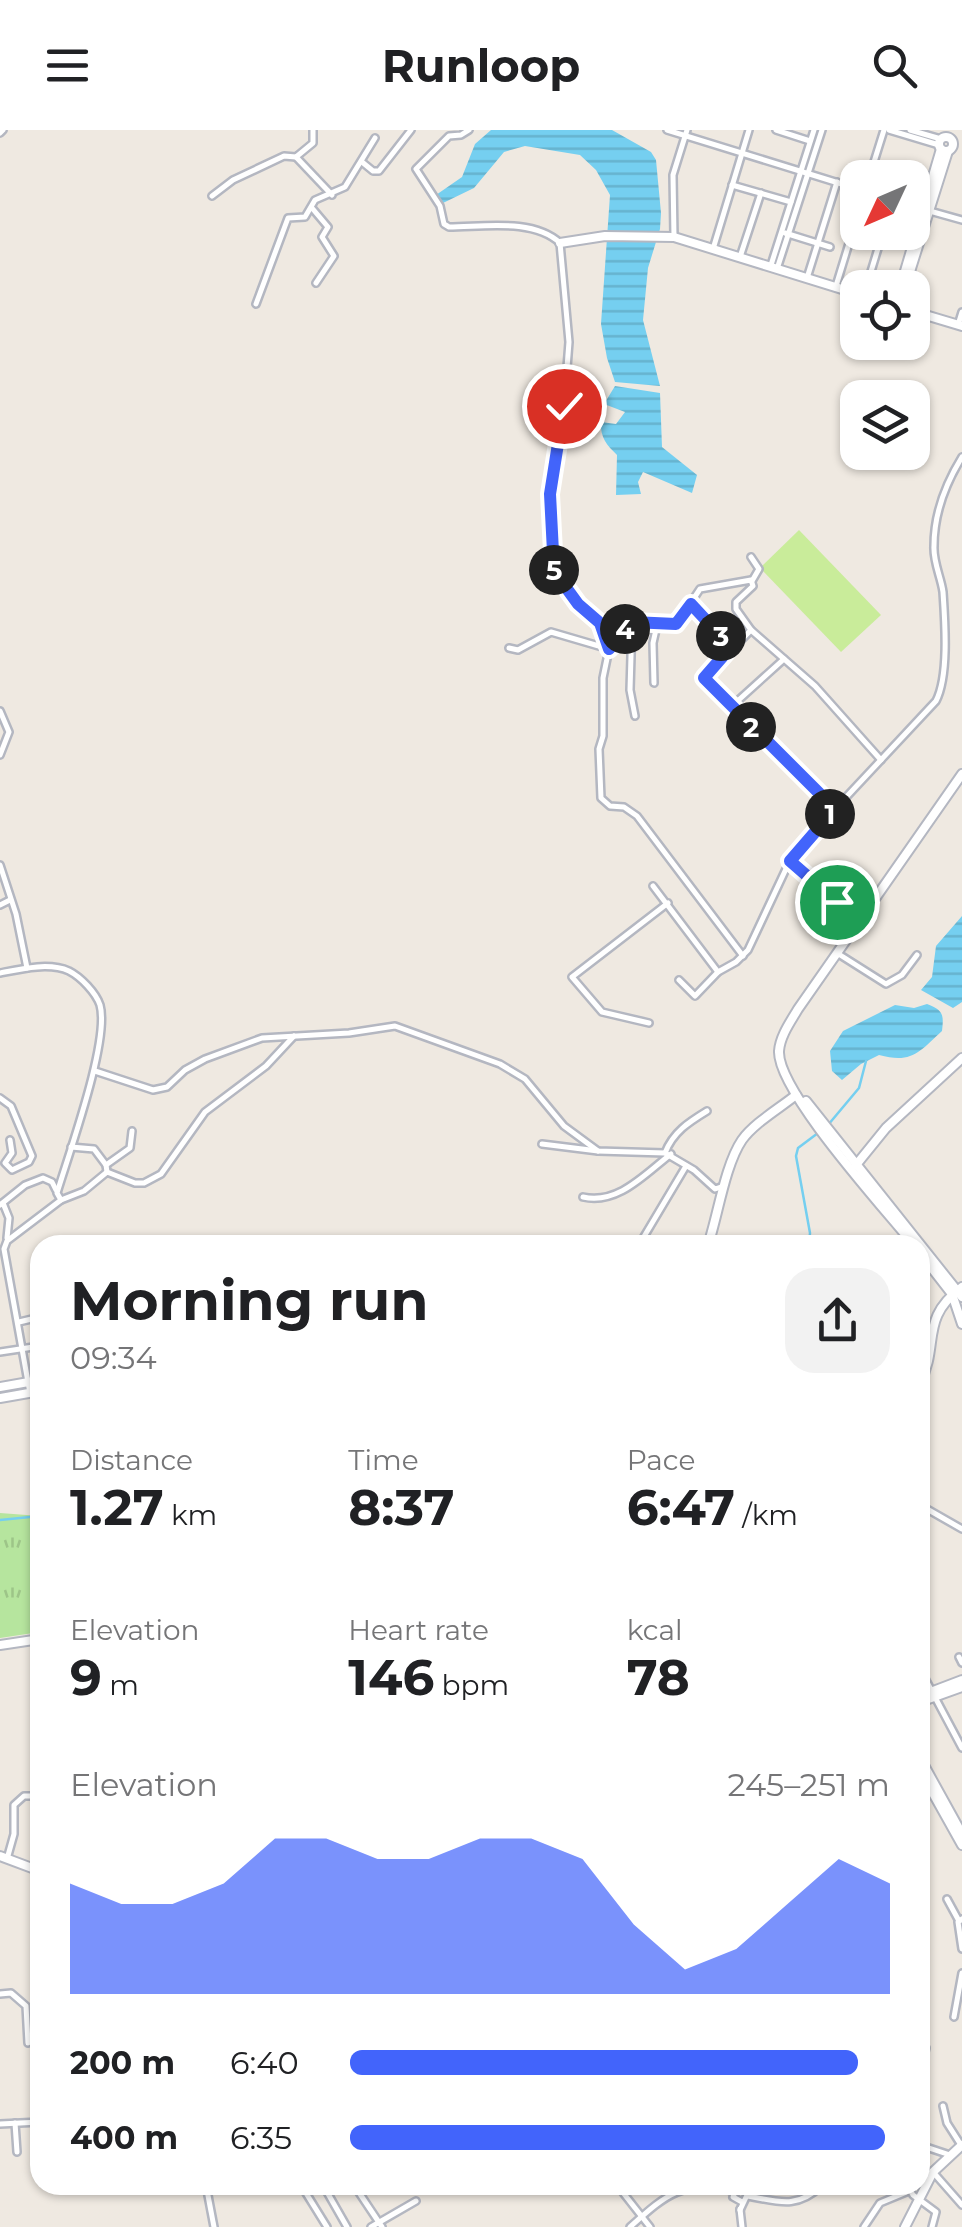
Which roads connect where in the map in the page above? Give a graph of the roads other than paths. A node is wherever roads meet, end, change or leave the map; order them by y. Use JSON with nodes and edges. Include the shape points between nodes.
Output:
{"nodes":[{"id":1,"x":313,"y":130,"type":"edge"},
{"id":2,"x":410,"y":130,"type":"edge"},
{"id":3,"x":469,"y":130,"type":"edge"},
{"id":4,"x":666,"y":130,"type":"edge"},
{"id":5,"x":749,"y":130,"type":"edge"},
{"id":6,"x":776,"y":130,"type":"edge"},
{"id":7,"x":818,"y":130,"type":"edge"},
{"id":8,"x":886,"y":130,"type":"edge"},
{"id":9,"x":907,"y":132,"type":"edge"},
{"id":10,"x":686,"y":133,"type":"edge"},
{"id":11,"x":375,"y":138,"type":"dead end"},
{"id":12,"x":814,"y":142,"type":"junction"},
{"id":13,"x":948,"y":142,"type":"edge"},
{"id":14,"x":742,"y":154,"type":"junction"},
{"id":15,"x":296,"y":157,"type":"junction"},
{"id":16,"x":875,"y":160,"type":"edge"},
{"id":17,"x":362,"y":162,"type":"junction"},
{"id":18,"x":804,"y":172,"type":"junction"},
{"id":19,"x":838,"y":182,"type":"joint"},
{"id":20,"x":732,"y":185,"type":"junction"},
{"id":21,"x":760,"y":193,"type":"junction"},
{"id":22,"x":332,"y":195,"type":"junction"},
{"id":23,"x":212,"y":196,"type":"dead end"},
{"id":24,"x":930,"y":198,"type":"edge"},
{"id":25,"x":794,"y":199,"type":"junction"},
{"id":26,"x":312,"y":208,"type":"junction"},
{"id":27,"x":930,"y":211,"type":"edge"},
{"id":28,"x":962,"y":220,"type":"edge"},
{"id":29,"x":785,"y":233,"type":"junction"},
{"id":30,"x":674,"y":238,"type":"junction"},
{"id":31,"x":560,"y":243,"type":"junction"},
{"id":32,"x":818,"y":243,"type":"junction"},
{"id":33,"x":830,"y":246,"type":"dead end"},
{"id":34,"x":713,"y":249,"type":"junction"},
{"id":35,"x":847,"y":250,"type":"edge"},
{"id":36,"x":740,"y":258,"type":"junction"},
{"id":37,"x":774,"y":268,"type":"junction"},
{"id":38,"x":808,"y":278,"type":"junction"},
{"id":39,"x":316,"y":283,"type":"dead end"},
{"id":40,"x":836,"y":286,"type":"junction"},
{"id":41,"x":840,"y":287,"type":"edge"},
{"id":42,"x":256,"y":304,"type":"dead end"},
{"id":43,"x":962,"y":312,"type":"edge"},
{"id":44,"x":930,"y":316,"type":"edge"},
{"id":45,"x":960,"y":325,"type":"edge"},
{"id":46,"x":962,"y":457,"type":"edge"},
{"id":47,"x":751,"y":557,"type":"dead end"},
{"id":48,"x":752,"y":581,"type":"junction"},
{"id":49,"x":691,"y":604,"type":"junction"},
{"id":50,"x":632,"y":622,"type":"junction"},
{"id":51,"x":657,"y":625,"type":"junction"},
{"id":52,"x":751,"y":630,"type":"junction"},
{"id":53,"x":731,"y":647,"type":"junction"},
{"id":54,"x":508,"y":648,"type":"dead end"},
{"id":55,"x":609,"y":649,"type":"junction"},
{"id":56,"x":784,"y":659,"type":"junction"},
{"id":57,"x":654,"y":683,"type":"dead end"},
{"id":58,"x":732,"y":706,"type":"junction"},
{"id":59,"x":0,"y":711,"type":"edge"},
{"id":60,"x":635,"y":716,"type":"dead end"},
{"id":61,"x":0,"y":755,"type":"edge"},
{"id":62,"x":882,"y":760,"type":"junction"},
{"id":63,"x":962,"y":774,"type":"edge"},
{"id":64,"x":835,"y":809,"type":"junction"},
{"id":65,"x":790,"y":861,"type":"junction"},
{"id":66,"x":0,"y":864,"type":"edge"},
{"id":67,"x":1,"y":874,"type":"edge"},
{"id":68,"x":653,"y":886,"type":"dead end"},
{"id":69,"x":10,"y":900,"type":"junction"},
{"id":70,"x":668,"y":903,"type":"junction"},
{"id":71,"x":0,"y":904,"type":"edge"},
{"id":72,"x":861,"y":918,"type":"junction"},
{"id":73,"x":837,"y":953,"type":"junction"},
{"id":74,"x":744,"y":956,"type":"junction"},
{"id":75,"x":916,"y":956,"type":"dead end"},
{"id":76,"x":28,"y":968,"type":"junction"},
{"id":77,"x":718,"y":972,"type":"junction"},
{"id":78,"x":0,"y":973,"type":"edge"},
{"id":79,"x":679,"y":980,"type":"dead end"},
{"id":80,"x":649,"y":1023,"type":"dead end"},
{"id":81,"x":294,"y":1036,"type":"junction"},
{"id":82,"x":962,"y":1058,"type":"edge"},
{"id":83,"x":94,"y":1071,"type":"junction"},
{"id":84,"x":788,"y":1081,"type":"junction"},
{"id":85,"x":796,"y":1095,"type":"junction"},
{"id":86,"x":0,"y":1098,"type":"edge"},
{"id":87,"x":708,"y":1111,"type":"dead end"},
{"id":88,"x":820,"y":1124,"type":"junction"},
{"id":89,"x":132,"y":1132,"type":"dead end"},
{"id":90,"x":10,"y":1140,"type":"dead end"},
{"id":91,"x":542,"y":1144,"type":"dead end"},
{"id":92,"x":71,"y":1147,"type":"junction"},
{"id":93,"x":598,"y":1151,"type":"junction"},
{"id":94,"x":668,"y":1154,"type":"junction"},
{"id":95,"x":686,"y":1165,"type":"junction"},
{"id":96,"x":855,"y":1166,"type":"junction"},
{"id":97,"x":107,"y":1168,"type":"junction"},
{"id":98,"x":724,"y":1186,"type":"junction"},
{"id":99,"x":57,"y":1193,"type":"junction"},
{"id":100,"x":583,"y":1197,"type":"dead end"},
{"id":101,"x":61,"y":1200,"type":"junction"},
{"id":102,"x":2,"y":1204,"type":"edge"},
{"id":103,"x":4,"y":1228,"type":"edge"},
{"id":104,"x":645,"y":1235,"type":"edge"},
{"id":105,"x":712,"y":1235,"type":"edge"},
{"id":106,"x":907,"y":1235,"type":"edge"},
{"id":107,"x":911,"y":1235,"type":"edge"},
{"id":108,"x":8,"y":1241,"type":"junction"},
{"id":109,"x":930,"y":1258,"type":"edge"},
{"id":110,"x":930,"y":1263,"type":"edge"},
{"id":111,"x":8,"y":1277,"type":"junction"},
{"id":112,"x":0,"y":1278,"type":"edge"},
{"id":113,"x":958,"y":1292,"type":"edge"},
{"id":114,"x":30,"y":1319,"type":"edge"},
{"id":115,"x":18,"y":1322,"type":"junction"},
{"id":116,"x":962,"y":1324,"type":"edge"},
{"id":117,"x":30,"y":1347,"type":"edge"},
{"id":118,"x":20,"y":1348,"type":"junction"},
{"id":119,"x":930,"y":1350,"type":"edge"},
{"id":120,"x":0,"y":1352,"type":"edge"},
{"id":121,"x":28,"y":1383,"type":"junction"},
{"id":122,"x":30,"y":1386,"type":"edge"},
{"id":123,"x":0,"y":1388,"type":"edge"},
{"id":124,"x":30,"y":1393,"type":"edge"},
{"id":125,"x":0,"y":1398,"type":"edge"},
{"id":126,"x":930,"y":1511,"type":"edge"},
{"id":127,"x":962,"y":1529,"type":"edge"},
{"id":128,"x":30,"y":1641,"type":"edge"},
{"id":129,"x":0,"y":1645,"type":"edge"},
{"id":130,"x":962,"y":1683,"type":"edge"},
{"id":131,"x":930,"y":1690,"type":"edge"},
{"id":132,"x":932,"y":1694,"type":"junction"},
{"id":133,"x":962,"y":1748,"type":"edge"},
{"id":134,"x":930,"y":1776,"type":"edge"},
{"id":135,"x":930,"y":1788,"type":"edge"},
{"id":136,"x":30,"y":1796,"type":"edge"},
{"id":137,"x":962,"y":1834,"type":"edge"},
{"id":138,"x":962,"y":1845,"type":"edge"},
{"id":139,"x":4,"y":1858,"type":"edge"},
{"id":140,"x":30,"y":1867,"type":"edge"},
{"id":141,"x":947,"y":1899,"type":"dead end"},
{"id":142,"x":960,"y":1920,"type":"edge"},
{"id":143,"x":962,"y":1949,"type":"edge"},
{"id":144,"x":962,"y":1974,"type":"edge"},
{"id":145,"x":0,"y":1994,"type":"edge"},
{"id":146,"x":954,"y":2017,"type":"dead end"},
{"id":147,"x":28,"y":2043,"type":"dead end"},
{"id":148,"x":944,"y":2106,"type":"dead end"},
{"id":149,"x":30,"y":2122,"type":"edge"},
{"id":150,"x":15,"y":2123,"type":"junction"},
{"id":151,"x":0,"y":2124,"type":"edge"},
{"id":152,"x":962,"y":2145,"type":"edge"},
{"id":153,"x":930,"y":2148,"type":"edge"},
{"id":154,"x":16,"y":2152,"type":"dead end"},
{"id":155,"x":950,"y":2155,"type":"junction"},
{"id":156,"x":933,"y":2172,"type":"junction"},
{"id":157,"x":930,"y":2178,"type":"edge"},
{"id":158,"x":208,"y":2195,"type":"edge"},
{"id":159,"x":308,"y":2195,"type":"edge"},
{"id":160,"x":329,"y":2195,"type":"edge"},
{"id":161,"x":360,"y":2195,"type":"edge"},
{"id":162,"x":624,"y":2195,"type":"edge"},
{"id":163,"x":673,"y":2195,"type":"edge"},
{"id":164,"x":735,"y":2195,"type":"edge"},
{"id":165,"x":812,"y":2195,"type":"edge"},
{"id":166,"x":896,"y":2195,"type":"edge"},
{"id":167,"x":916,"y":2195,"type":"edge"},
{"id":168,"x":921,"y":2195,"type":"edge"},
{"id":169,"x":748,"y":2196,"type":"joint"},
{"id":170,"x":919,"y":2198,"type":"junction"},
{"id":171,"x":416,"y":2200,"type":"dead end"},
{"id":172,"x":740,"y":2204,"type":"junction"},
{"id":173,"x":962,"y":2205,"type":"edge"},
{"id":174,"x":642,"y":2216,"type":"junction"},
{"id":175,"x":380,"y":2225,"type":"edge"},
{"id":176,"x":214,"y":2227,"type":"edge"},
{"id":177,"x":327,"y":2227,"type":"edge"},
{"id":178,"x":348,"y":2227,"type":"edge"},
{"id":179,"x":371,"y":2227,"type":"edge"},
{"id":180,"x":630,"y":2227,"type":"edge"},
{"id":181,"x":650,"y":2227,"type":"edge"},
{"id":182,"x":742,"y":2227,"type":"edge"},
{"id":183,"x":864,"y":2227,"type":"edge"},
{"id":184,"x":905,"y":2227,"type":"edge"},
{"id":185,"x":932,"y":2227,"type":"edge"}],
"edges":[{"from":1,"to":15,"type":"street","via":[[313,143]]},
{"from":2,"to":17,"type":"street","via":[[379,170]]},
{"from":3,"to":31,"type":"street","via":[[449,136],[416,169],[444,224],[504,224]]},
{"from":4,"to":10,"type":"street"},
{"from":5,"to":14,"type":"street"},
{"from":6,"to":12,"type":"street"},
{"from":7,"to":12,"type":"street"},
{"from":8,"to":9,"type":"street"},
{"from":8,"to":16,"type":"street"},
{"from":9,"to":13,"type":"street"},
{"from":10,"to":14,"type":"street"},
{"from":10,"to":30,"type":"street","via":[[673,176]]},
{"from":11,"to":17,"type":"street"},
{"from":12,"to":18,"type":"street"},
{"from":13,"to":24,"type":"main road"},
{"from":14,"to":18,"type":"street"},
{"from":14,"to":20,"type":"street"},
{"from":15,"to":22,"type":"street"},
{"from":15,"to":23,"type":"street","via":[[284,156]]},
{"from":17,"to":22,"type":"street"},
{"from":18,"to":19,"type":"street"},
{"from":18,"to":25,"type":"street"},
{"from":19,"to":32,"type":"street"},
{"from":20,"to":21,"type":"street"},
{"from":20,"to":34,"type":"street"},
{"from":21,"to":25,"type":"street"},
{"from":21,"to":36,"type":"street"},
{"from":22,"to":26,"type":"street"},
{"from":25,"to":29,"type":"street"},
{"from":26,"to":39,"type":"street","via":[[328,227],[322,240],[334,256]]},
{"from":26,"to":42,"type":"street","via":[[305,217],[288,218]]},
{"from":27,"to":28,"type":"street"},
{"from":29,"to":32,"type":"street"},
{"from":29,"to":37,"type":"street"},
{"from":30,"to":31,"type":"main road","via":[[604,236]]},
{"from":30,"to":34,"type":"main road"},
{"from":31,"to":55,"type":"street","via":[[569,342],[551,474],[554,571],[600,623]]},
{"from":32,"to":33,"type":"street"},
{"from":32,"to":38,"type":"street"},
{"from":34,"to":36,"type":"main road"},
{"from":35,"to":40,"type":"street"},
{"from":36,"to":37,"type":"main road"},
{"from":37,"to":38,"type":"main road"},
{"from":38,"to":40,"type":"main road"},
{"from":40,"to":41,"type":"main road"},
{"from":43,"to":45,"type":"street"},
{"from":44,"to":45,"type":"main road"},
{"from":46,"to":62,"type":"street","via":[[942,500],[934,544],[942,589],[942,691]]},
{"from":47,"to":48,"type":"street","via":[[759,569]]},
{"from":48,"to":49,"type":"street","via":[[700,589]]},
{"from":48,"to":52,"type":"street","via":[[736,602]]},
{"from":49,"to":51,"type":"street","via":[[676,624]]},
{"from":49,"to":53,"type":"street"},
{"from":50,"to":51,"type":"street"},
{"from":50,"to":55,"type":"street"},
{"from":50,"to":60,"type":"street"},
{"from":51,"to":57,"type":"street"},
{"from":52,"to":53,"type":"street"},
{"from":52,"to":56,"type":"street"},
{"from":53,"to":58,"type":"street","via":[[704,678]]},
{"from":54,"to":55,"type":"street","via":[[518,650],[552,632]]},
{"from":55,"to":74,"type":"street","via":[[601,798],[637,816]]},
{"from":56,"to":58,"type":"street"},
{"from":56,"to":62,"type":"street"},
{"from":58,"to":64,"type":"street"},
{"from":59,"to":61,"type":"street","via":[[10,732]]},
{"from":62,"to":64,"type":"street"},
{"from":63,"to":72,"type":"main road"},
{"from":64,"to":65,"type":"street"},
{"from":65,"to":72,"type":"street"},
{"from":65,"to":74,"type":"street"},
{"from":66,"to":67,"type":"street"},
{"from":67,"to":69,"type":"street"},
{"from":68,"to":70,"type":"street"},
{"from":69,"to":71,"type":"street"},
{"from":69,"to":76,"type":"street"},
{"from":70,"to":77,"type":"street"},
{"from":70,"to":80,"type":"street","via":[[572,976],[602,1012]]},
{"from":72,"to":73,"type":"main road"},
{"from":73,"to":75,"type":"street","via":[[886,984]]},
{"from":73,"to":84,"type":"main road","via":[[781,1042]]},
{"from":74,"to":77,"type":"street"},
{"from":76,"to":78,"type":"street"},
{"from":76,"to":83,"type":"street","via":[[70,972],[94,995],[101,1007]]},
{"from":77,"to":79,"type":"street","via":[[695,996]]},
{"from":81,"to":83,"type":"street","via":[[233,1047],[153,1090]]},
{"from":81,"to":93,"type":"street","via":[[395,1026],[462,1048],[524,1079],[564,1126]]},
{"from":81,"to":97,"type":"street","via":[[205,1112],[161,1174],[134,1183]]},
{"from":82,"to":96,"type":"main road"},
{"from":83,"to":92,"type":"street"},
{"from":84,"to":85,"type":"main road"},
{"from":84,"to":88,"type":"main road"},
{"from":85,"to":88,"type":"main road"},
{"from":85,"to":98,"type":"main road","via":[[743,1138]]},
{"from":86,"to":90,"type":"street","via":[[11,1106],[32,1156],[12,1170],[5,1163]]},
{"from":87,"to":94,"type":"street","via":[[670,1141]]},
{"from":88,"to":96,"type":"main road"},
{"from":89,"to":97,"type":"street","via":[[130,1148]]},
{"from":91,"to":93,"type":"street"},
{"from":92,"to":97,"type":"street","via":[[94,1149]]},
{"from":92,"to":99,"type":"street"},
{"from":93,"to":94,"type":"street"},
{"from":94,"to":95,"type":"street"},
{"from":94,"to":100,"type":"street","via":[[617,1195]]},
{"from":95,"to":98,"type":"street","via":[[716,1189]]},
{"from":95,"to":104,"type":"street"},
{"from":96,"to":106,"type":"main road"},
{"from":96,"to":107,"type":"main road"},
{"from":97,"to":101,"type":"street","via":[[84,1191]]},
{"from":98,"to":105,"type":"main road"},
{"from":99,"to":101,"type":"street"},
{"from":99,"to":102,"type":"street","via":[[42,1178]]},
{"from":101,"to":108,"type":"street"},
{"from":102,"to":103,"type":"street","via":[[9,1218]]},
{"from":103,"to":108,"type":"street"},
{"from":108,"to":111,"type":"street"},
{"from":109,"to":113,"type":"main road"},
{"from":110,"to":113,"type":"main road"},
{"from":111,"to":112,"type":"street"},
{"from":111,"to":115,"type":"street"},
{"from":113,"to":116,"type":"main road"},
{"from":113,"to":119,"type":"main road","via":[[933,1320]]},
{"from":114,"to":115,"type":"street"},
{"from":115,"to":118,"type":"street"},
{"from":117,"to":118,"type":"street"},
{"from":118,"to":120,"type":"street"},
{"from":118,"to":121,"type":"street"},
{"from":121,"to":122,"type":"street"},
{"from":121,"to":123,"type":"main road"},
{"from":124,"to":125,"type":"main road"},
{"from":126,"to":127,"type":"street"},
{"from":128,"to":129,"type":"main road"},
{"from":130,"to":132,"type":"main road"},
{"from":131,"to":132,"type":"street"},
{"from":132,"to":133,"type":"street"},
{"from":134,"to":137,"type":"main road"},
{"from":135,"to":138,"type":"main road"},
{"from":136,"to":139,"type":"street","via":[[14,1805],[14,1834]]},
{"from":139,"to":140,"type":"main road"},
{"from":141,"to":142,"type":"street"},
{"from":142,"to":143,"type":"street"},
{"from":144,"to":146,"type":"street"},
{"from":145,"to":147,"type":"street","via":[[11,1993],[26,2006]]},
{"from":148,"to":152,"type":"street"},
{"from":149,"to":150,"type":"street"},
{"from":150,"to":151,"type":"street"},
{"from":150,"to":154,"type":"street"},
{"from":152,"to":155,"type":"main road"},
{"from":153,"to":155,"type":"street"},
{"from":155,"to":156,"type":"main road"},
{"from":156,"to":157,"type":"main road"},
{"from":156,"to":173,"type":"street"},
{"from":158,"to":176,"type":"street"},
{"from":159,"to":177,"type":"street"},
{"from":160,"to":178,"type":"street"},
{"from":161,"to":175,"type":"street"},
{"from":162,"to":174,"type":"street"},
{"from":163,"to":174,"type":"street"},
{"from":164,"to":172,"type":"street"},
{"from":165,"to":169,"type":"street","via":[[795,2204]]},
{"from":166,"to":183,"type":"street"},
{"from":167,"to":170,"type":"street"},
{"from":168,"to":170,"type":"main road"},
{"from":169,"to":172,"type":"street"},
{"from":170,"to":184,"type":"main road"},
{"from":170,"to":185,"type":"street","via":[[936,2212]]},
{"from":171,"to":175,"type":"street"},
{"from":172,"to":182,"type":"street"},
{"from":174,"to":180,"type":"street"},
{"from":174,"to":181,"type":"street"},
{"from":175,"to":179,"type":"street"}]}
